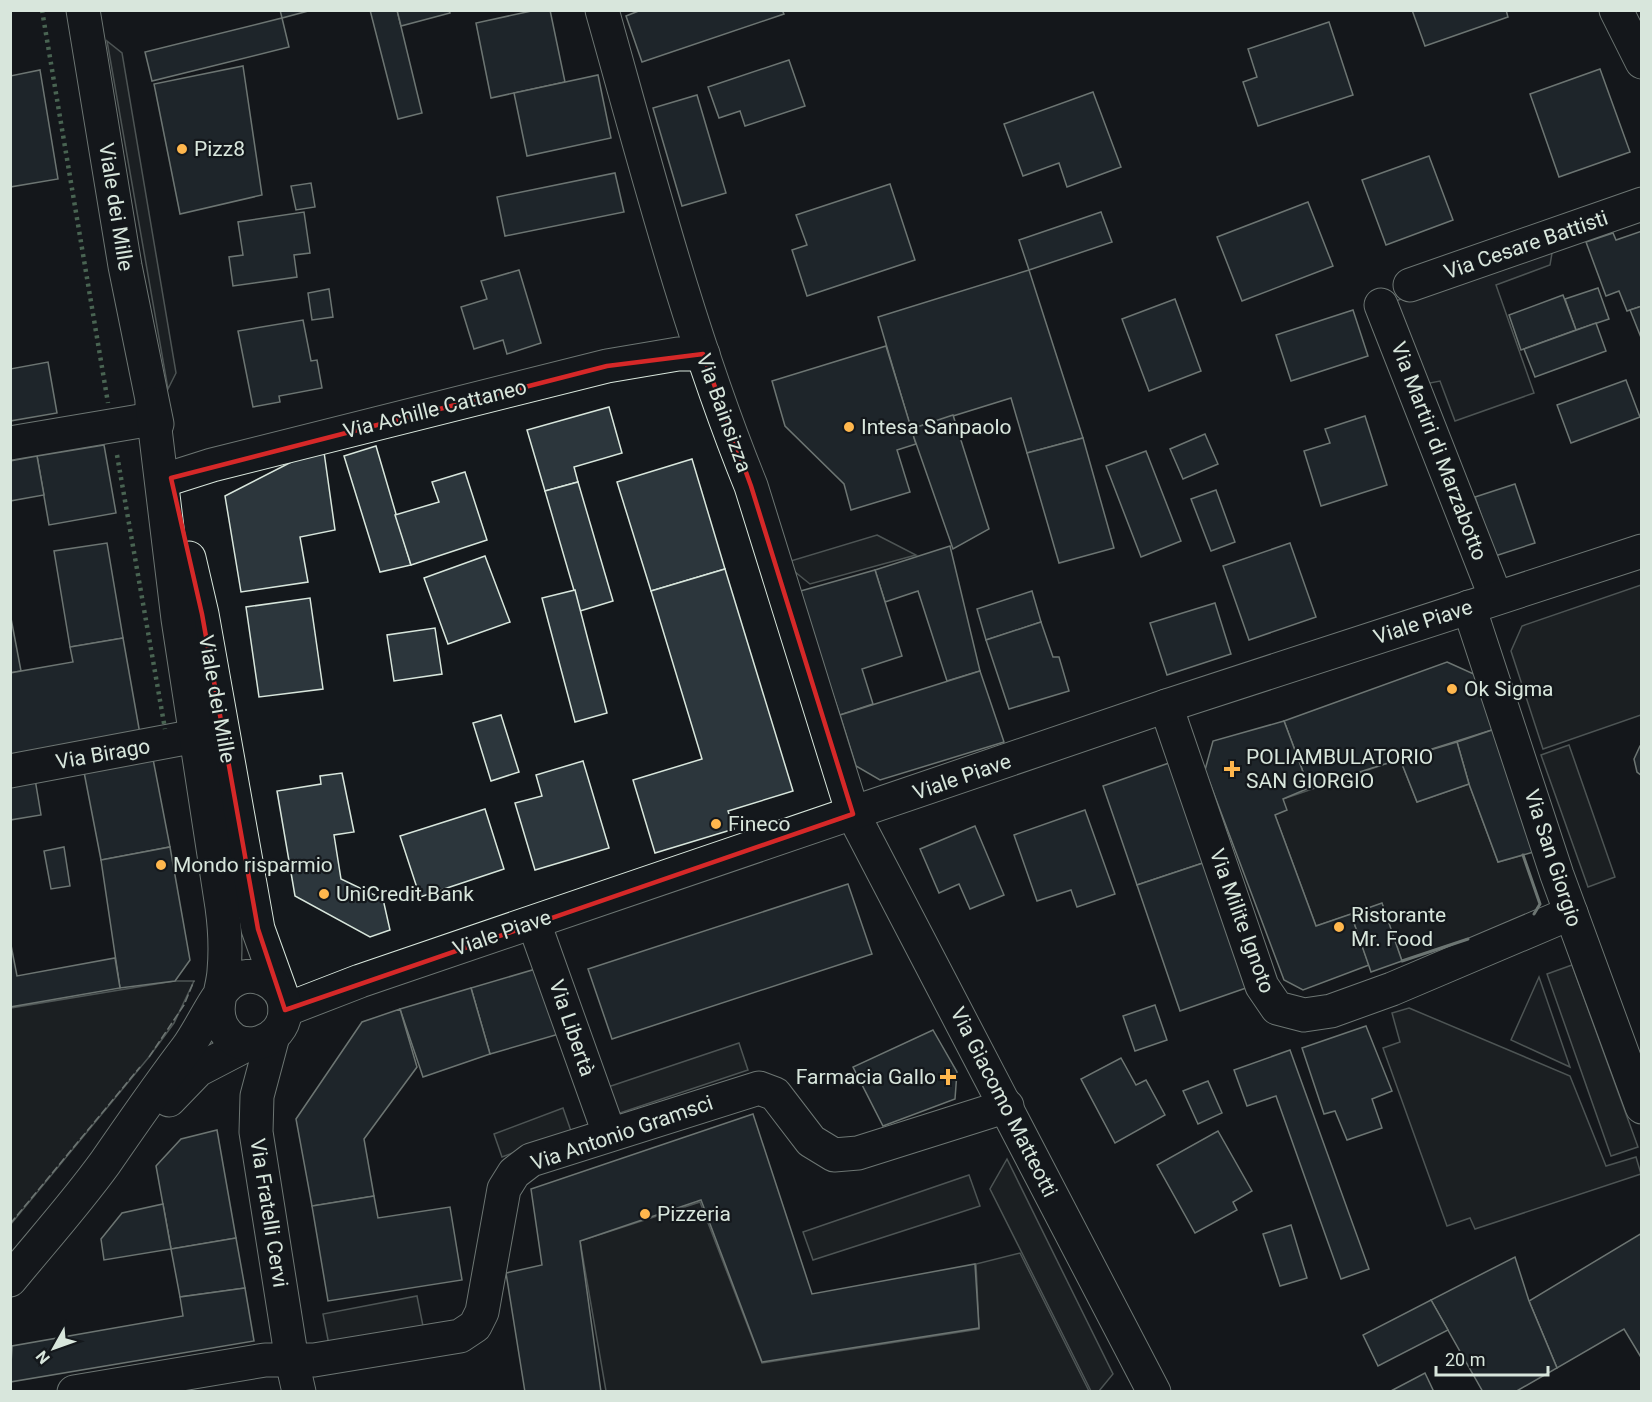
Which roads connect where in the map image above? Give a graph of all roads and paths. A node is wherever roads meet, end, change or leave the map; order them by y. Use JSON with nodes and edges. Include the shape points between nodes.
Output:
{"nodes":[{"id":1,"x":83,"y":10,"type":"edge"},
{"id":2,"x":602,"y":10,"type":"edge"},
{"id":3,"x":1616,"y":10,"type":"edge"},
{"id":4,"x":1641,"y":62,"type":"edge"},
{"id":5,"x":1641,"y":204,"type":"edge"},
{"id":6,"x":1410,"y":285,"type":"dead end"},
{"id":7,"x":1381,"y":304,"type":"dead end"},
{"id":8,"x":703,"y":354,"type":"junction"},
{"id":9,"x":152,"y":411,"type":"junction"},
{"id":10,"x":10,"y":443,"type":"edge"},
{"id":11,"x":171,"y":478,"type":"junction"},
{"id":12,"x":1641,"y":551,"type":"edge"},
{"id":13,"x":1482,"y":603,"type":"junction"},
{"id":14,"x":1166,"y":706,"type":"junction"},
{"id":15,"x":196,"y":736,"type":"junction"},
{"id":16,"x":10,"y":771,"type":"edge"},
{"id":17,"x":853,"y":814,"type":"junction"},
{"id":18,"x":1571,"y":913,"type":"junction"},
{"id":19,"x":534,"y":923,"type":"junction"},
{"id":20,"x":219,"y":998,"type":"junction"},
{"id":21,"x":272,"y":1021,"type":"junction"},
{"id":22,"x":1007,"y":1106,"type":"junction"},
{"id":23,"x":1641,"y":1107,"type":"edge"},
{"id":24,"x":609,"y":1133,"type":"junction"},
{"id":25,"x":104,"y":1164,"type":"junction"},
{"id":26,"x":10,"y":1280,"type":"edge"},
{"id":27,"x":295,"y":1376,"type":"edge"},
{"id":28,"x":74,"y":1392,"type":"edge"},
{"id":29,"x":1154,"y":1392,"type":"edge"}],
"edges":[{"from":1,"to":9,"type":"street","name":"Viale dei Mille"},
{"from":2,"to":8,"type":"street","name":"Via Bainsizza"},
{"from":3,"to":4,"type":"street"},
{"from":5,"to":6,"type":"street","name":"Via Cesare Battisti"},
{"from":7,"to":13,"type":"street","name":"Via Martiri di Marzabotto"},
{"from":8,"to":11,"type":"street","name":"Via Achille Cattaneo","via":[[678,354],[607,366]]},
{"from":8,"to":17,"type":"street","name":"Via Bainsizza","via":[[751,486]]},
{"from":9,"to":10,"type":"street"},
{"from":9,"to":11,"type":"street","name":"Viale dei Mille"},
{"from":9,"to":15,"type":"street","name":"Viale dei Mille"},
{"from":11,"to":21,"type":"street","name":"Viale dei Mille","via":[[202,614]]},
{"from":12,"to":13,"type":"street","name":"Viale Piave"},
{"from":13,"to":14,"type":"street","name":"Viale Piave"},
{"from":13,"to":18,"type":"street","name":"Via San Giorgio"},
{"from":14,"to":17,"type":"street","name":"Viale Piave"},
{"from":14,"to":18,"type":"street","name":"Via Milite Ignoto","via":[[1262,986],[1277,1008],[1304,1015],[1331,1011]]},
{"from":15,"to":16,"type":"street","name":"Via Birago"},
{"from":15,"to":20,"type":"street","name":"Viale dei Mille","via":[[225,936]]},
{"from":17,"to":19,"type":"street","name":"Viale Piave"},
{"from":17,"to":22,"type":"street","name":"Via Giacomo Matteotti"},
{"from":18,"to":23,"type":"street","name":"Via San Giorgio"},
{"from":19,"to":21,"type":"street","name":"Viale Piave","via":[[360,981]]},
{"from":19,"to":24,"type":"street","name":"Via Libertà"},
{"from":20,"to":21,"type":"street","via":[[217,1014],[222,1028],[233,1039]]},
{"from":20,"to":21,"type":"street","via":[[231,983],[248,976],[267,980]]},
{"from":20,"to":25,"type":"street"},
{"from":21,"to":25,"type":"street","name":"Viale Piave","via":[[198,1070]]},
{"from":21,"to":27,"type":"street","name":"Via Fratelli Cervi","via":[[257,1096],[256,1132]]},
{"from":22,"to":24,"type":"street","name":"Via Antonio Gramsci","via":[[858,1153],[834,1155],[811,1141],[775,1094],[759,1088]]},
{"from":22,"to":29,"type":"street","name":"Via Giacomo Matteotti"},
{"from":24,"to":27,"type":"street","name":"Via Antonio Gramsci","via":[[531,1160],[514,1173],[504,1189],[482,1311],[475,1326],[460,1336],[314,1360]]},
{"from":25,"to":26,"type":"street"},
{"from":27,"to":28,"type":"street","name":"Via Antonio Gramsci","via":[[265,1360]]}]}
